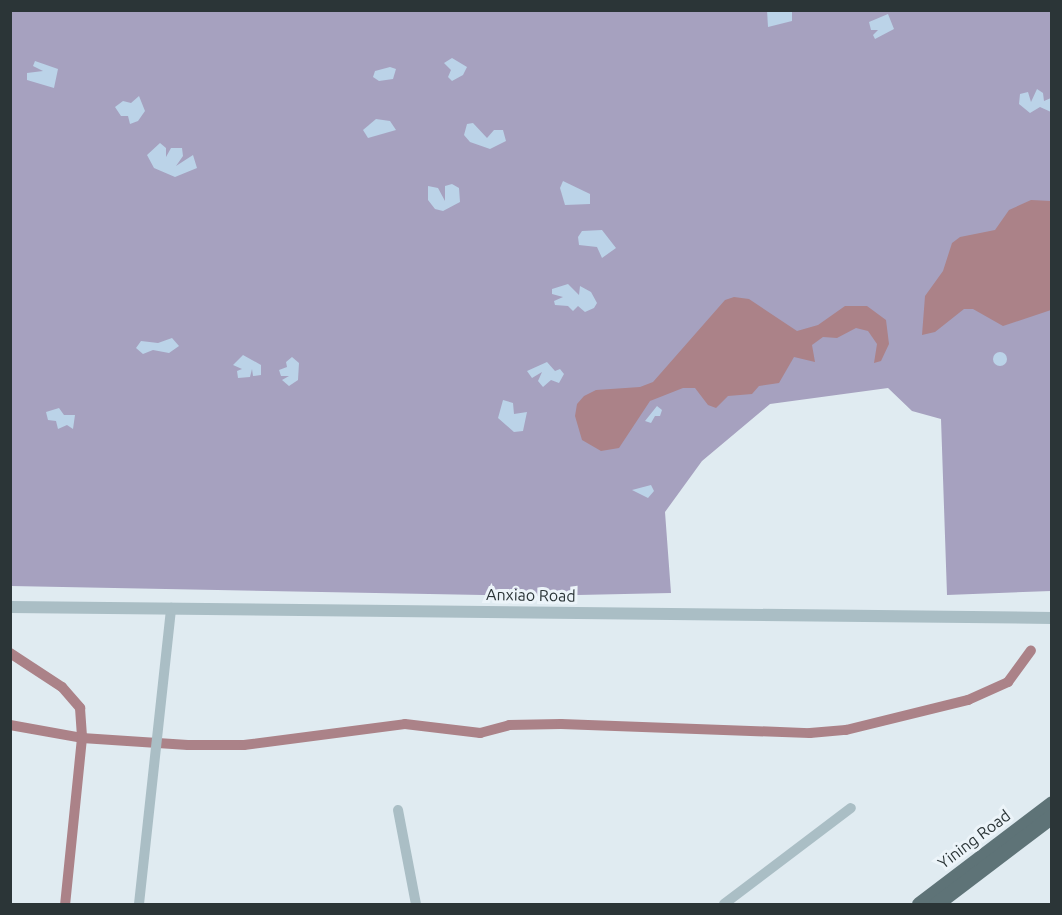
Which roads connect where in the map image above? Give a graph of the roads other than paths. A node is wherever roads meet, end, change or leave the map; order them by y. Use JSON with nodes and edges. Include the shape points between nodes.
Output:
{"nodes":[{"id":1,"x":10,"y":608,"type":"edge"},
{"id":2,"x":171,"y":608,"type":"junction"},
{"id":3,"x":1052,"y":618,"type":"edge"},
{"id":4,"x":1052,"y":803,"type":"edge"},
{"id":5,"x":852,"y":808,"type":"dead end"},
{"id":6,"x":398,"y":810,"type":"dead end"},
{"id":7,"x":1052,"y":816,"type":"edge"},
{"id":8,"x":939,"y":900,"type":"edge"},
{"id":9,"x":139,"y":904,"type":"edge"},
{"id":10,"x":416,"y":904,"type":"edge"},
{"id":11,"x":724,"y":904,"type":"edge"},
{"id":12,"x":919,"y":904,"type":"edge"}],
"edges":[{"from":1,"to":2,"type":"street","name":"Anxiao Road"},
{"from":2,"to":3,"type":"street","name":"Anxiao Road"},
{"from":2,"to":9,"type":"street"},
{"from":4,"to":8,"type":"main road","name":"Yining Road"},
{"from":5,"to":11,"type":"street"},
{"from":6,"to":10,"type":"street"},
{"from":7,"to":8,"type":"main road","name":"Yining Road"},
{"from":8,"to":12,"type":"main road","name":"Yining Road"}]}
